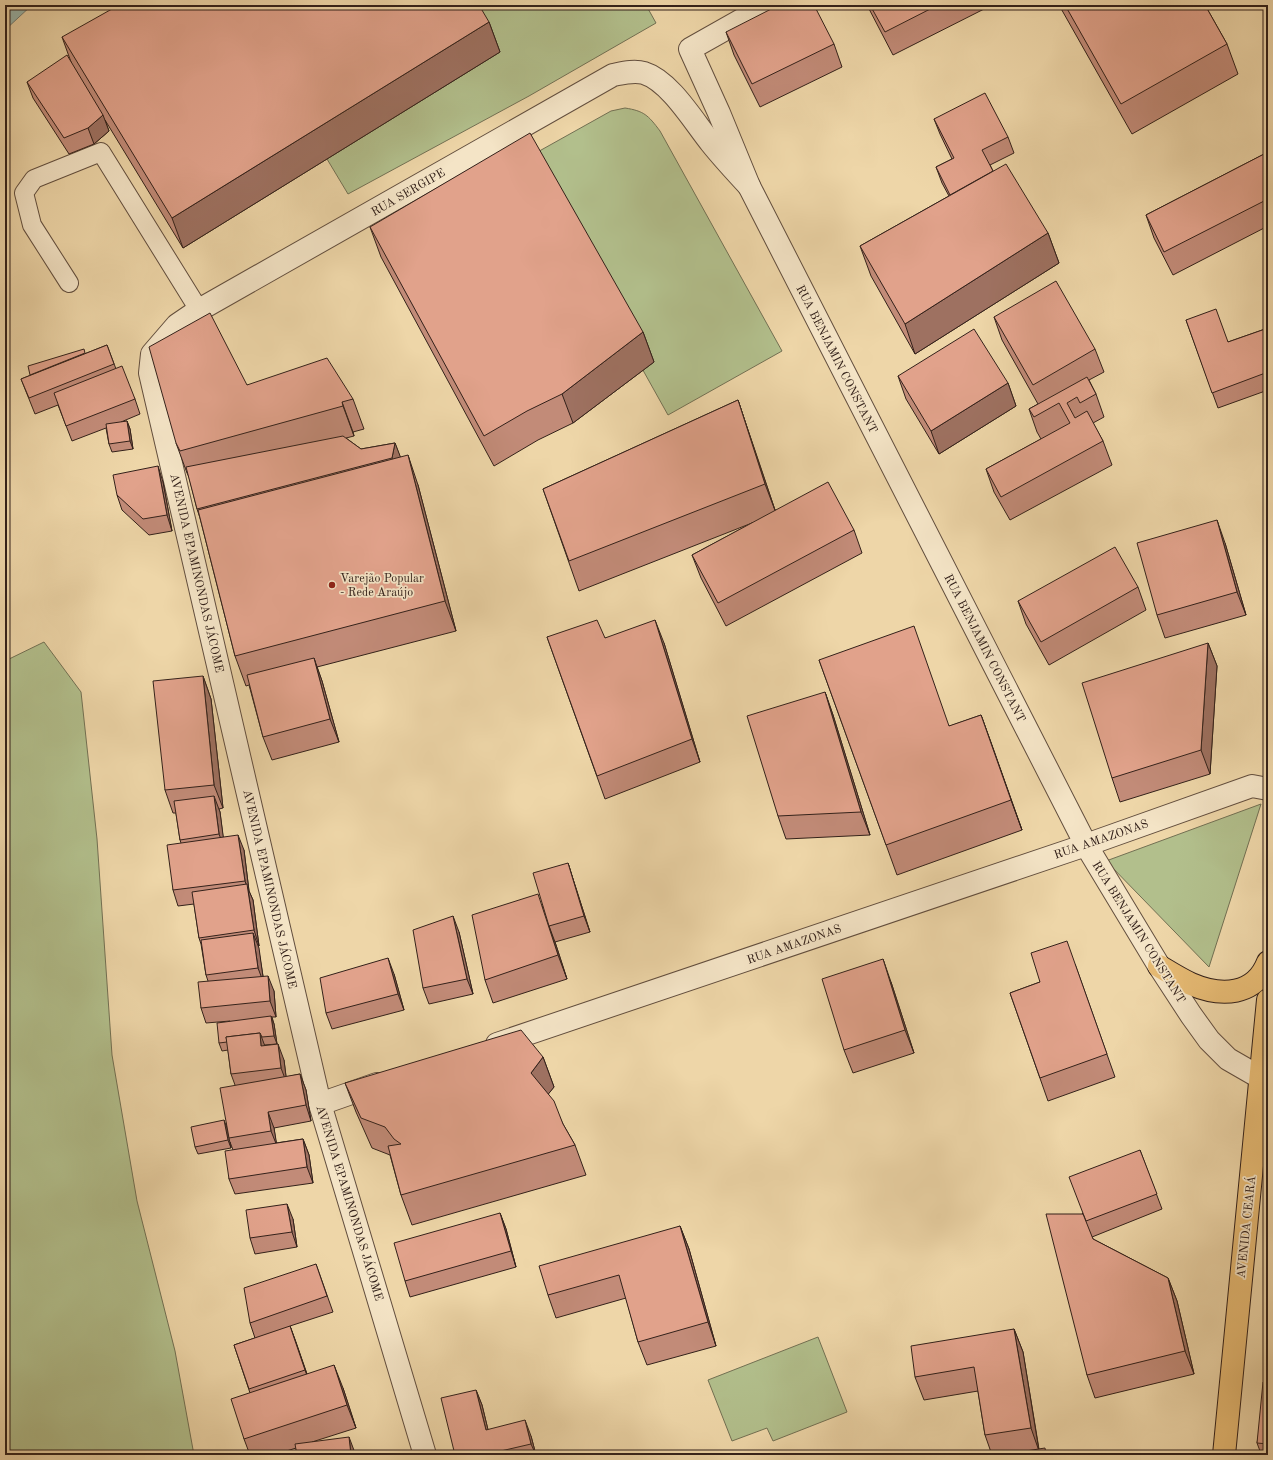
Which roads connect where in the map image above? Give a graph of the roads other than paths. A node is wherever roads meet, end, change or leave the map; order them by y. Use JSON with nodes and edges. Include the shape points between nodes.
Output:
{"nodes":[{"id":1,"x":768,"y":5,"type":"edge"},
{"id":2,"x":644,"y":73,"type":"joint"},
{"id":3,"x":749,"y":186,"type":"junction"},
{"id":4,"x":69,"y":283,"type":"dead end"},
{"id":5,"x":199,"y":310,"type":"junction"},
{"id":6,"x":177,"y":325,"type":"joint"},
{"id":7,"x":1268,"y":789,"type":"edge"},
{"id":8,"x":1086,"y":845,"type":"junction"},
{"id":9,"x":1268,"y":962,"type":"edge"},
{"id":10,"x":1159,"y":966,"type":"junction"},
{"id":11,"x":1268,"y":1000,"type":"edge"},
{"id":12,"x":477,"y":1050,"type":"edge"},
{"id":13,"x":395,"y":1078,"type":"edge"},
{"id":14,"x":1261,"y":1078,"type":"junction"},
{"id":15,"x":320,"y":1104,"type":"junction"},
{"id":16,"x":425,"y":1455,"type":"edge"},
{"id":17,"x":1224,"y":1455,"type":"edge"}],
"edges":[{"from":1,"to":3,"type":"street","name":"RUA BENJAMIN CONSTANT","via":[[690,49]]},
{"from":2,"to":3,"type":"street","name":"RUA BENJAMIN CONSTANT","via":[[672,93],[711,144]]},
{"from":2,"to":5,"type":"street","name":"RUA SERGIPE","via":[[613,75]]},
{"from":3,"to":8,"type":"street","name":"RUA BENJAMIN CONSTANT"},
{"from":4,"to":5,"type":"lane","via":[[32,225],[24,193],[34,179],[100,152]]},
{"from":5,"to":6,"type":"street","name":"RUA SERGIPE"},
{"from":6,"to":15,"type":"street","name":"AVENIDA EPAMINONDAS JÁCOME","via":[[152,354],[150,373]]},
{"from":7,"to":8,"type":"street","name":"RUA AMAZONAS","via":[[1252,786]]},
{"from":8,"to":10,"type":"street","name":"RUA BENJAMIN CONSTANT"},
{"from":8,"to":12,"type":"street","name":"RUA AMAZONAS"},
{"from":9,"to":10,"type":"main road","via":[[1264,972],[1253,984],[1234,992],[1216,992],[1191,984]]},
{"from":10,"to":14,"type":"street","name":"RUA BENJAMIN CONSTANT","via":[[1210,1040],[1228,1059]]},
{"from":11,"to":14,"type":"main road","name":"AVENIDA CEARÁ"},
{"from":13,"to":15,"type":"street"},
{"from":14,"to":17,"type":"main road","name":"AVENIDA CEARÁ"},
{"from":15,"to":16,"type":"street","name":"AVENIDA EPAMINONDAS JÁCOME"}]}
